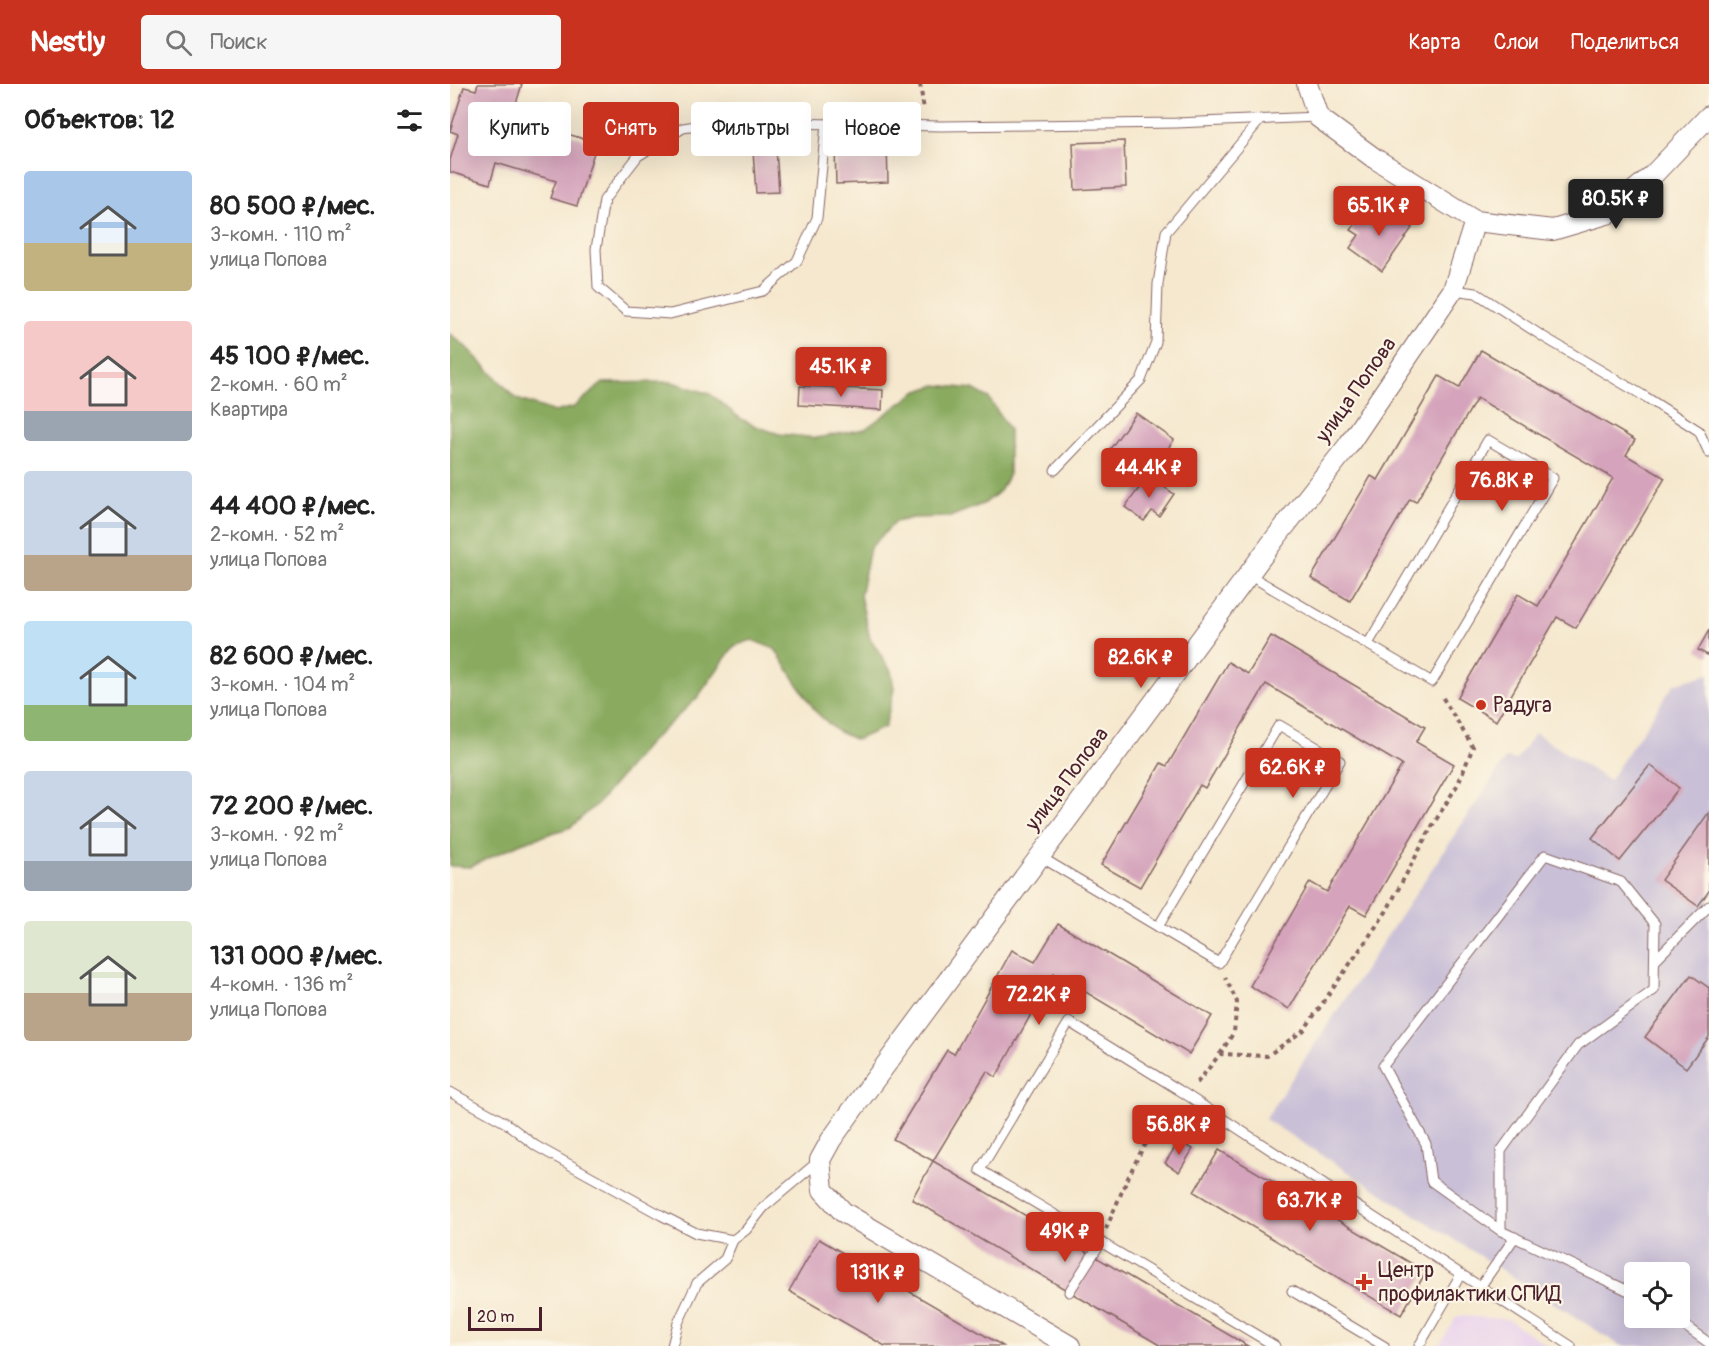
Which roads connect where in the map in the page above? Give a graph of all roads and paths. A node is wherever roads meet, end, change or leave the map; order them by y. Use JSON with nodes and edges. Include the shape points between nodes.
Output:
{"nodes":[{"id":1,"x":920,"y":84,"type":"edge"},
{"id":2,"x":1307,"y":84,"type":"edge"},
{"id":3,"x":1709,"y":116,"type":"edge"},
{"id":4,"x":1318,"y":117,"type":"junction"},
{"id":5,"x":1261,"y":119,"type":"junction"},
{"id":6,"x":826,"y":124,"type":"joint"},
{"id":7,"x":921,"y":126,"type":"edge"},
{"id":8,"x":926,"y":126,"type":"junction"},
{"id":9,"x":1475,"y":221,"type":"junction"},
{"id":10,"x":1453,"y":290,"type":"junction"},
{"id":11,"x":1709,"y":453,"type":"edge"},
{"id":12,"x":1055,"y":470,"type":"dead end"},
{"id":13,"x":1249,"y":574,"type":"junction"},
{"id":14,"x":1368,"y":644,"type":"junction"},
{"id":15,"x":1432,"y":682,"type":"junction"},
{"id":16,"x":1039,"y":856,"type":"junction"},
{"id":17,"x":1709,"y":906,"type":"edge"},
{"id":18,"x":1158,"y":927,"type":"junction"},
{"id":19,"x":1655,"y":960,"type":"junction"},
{"id":20,"x":1219,"y":963,"type":"junction"},
{"id":21,"x":1220,"y":1054,"type":"junction"},
{"id":22,"x":450,"y":1092,"type":"edge"},
{"id":23,"x":1187,"y":1095,"type":"junction"},
{"id":24,"x":820,"y":1160,"type":"junction"},
{"id":25,"x":1501,"y":1231,"type":"junction"},
{"id":26,"x":1515,"y":1237,"type":"junction"},
{"id":27,"x":733,"y":1240,"type":"junction"},
{"id":28,"x":1101,"y":1242,"type":"junction"},
{"id":29,"x":1461,"y":1274,"type":"junction"},
{"id":30,"x":1480,"y":1287,"type":"junction"},
{"id":31,"x":1624,"y":1289,"type":"edge"},
{"id":32,"x":1292,"y":1291,"type":"dead end"},
{"id":33,"x":1069,"y":1292,"type":"dead end"},
{"id":34,"x":1688,"y":1328,"type":"edge"},
{"id":35,"x":1709,"y":1343,"type":"edge"},
{"id":36,"x":672,"y":1346,"type":"edge"},
{"id":37,"x":1070,"y":1346,"type":"edge"},
{"id":38,"x":1275,"y":1346,"type":"edge"},
{"id":39,"x":1383,"y":1346,"type":"edge"},
{"id":40,"x":1419,"y":1346,"type":"edge"},
{"id":41,"x":1571,"y":1346,"type":"edge"}],
"edges":[{"from":1,"to":8,"type":"path"},
{"from":2,"to":4,"type":"street"},
{"from":3,"to":9,"type":"street","via":[[1653,175],[1607,214],[1553,230]]},
{"from":4,"to":5,"type":"lane"},
{"from":4,"to":9,"type":"street","via":[[1374,158]]},
{"from":5,"to":8,"type":"lane"},
{"from":5,"to":12,"type":"lane","via":[[1166,232],[1158,284],[1156,342],[1141,380]]},
{"from":6,"to":6,"type":"lane","via":[[817,218],[797,261],[763,291],[670,314],[626,311],[598,287],[596,249],[604,200],[638,156],[682,128],[722,122]]},
{"from":7,"to":8,"type":"lane"},
{"from":9,"to":10,"type":"street","name":"улица Попова"},
{"from":10,"to":11,"type":"lane","via":[[1476,293],[1644,396],[1699,432]]},
{"from":10,"to":13,"type":"street","name":"улица Попова","via":[[1347,447]]},
{"from":13,"to":14,"type":"lane"},
{"from":13,"to":16,"type":"street","name":"улица Попова"},
{"from":14,"to":15,"type":"lane"},
{"from":14,"to":15,"type":"lane","via":[[1488,440],[1553,478]]},
{"from":15,"to":21,"type":"path","via":[[1473,747],[1458,784],[1386,912],[1304,1030],[1267,1056]]},
{"from":16,"to":18,"type":"lane"},
{"from":16,"to":24,"type":"street","name":"улица Попова","via":[[853,1109]]},
{"from":17,"to":19,"type":"lane"},
{"from":18,"to":20,"type":"lane"},
{"from":18,"to":20,"type":"lane","via":[[1280,724],[1340,761]]},
{"from":19,"to":25,"type":"lane","via":[[1654,990],[1578,1045],[1501,1151]]},
{"from":19,"to":25,"type":"lane","via":[[1655,924],[1621,882],[1545,855],[1383,1066],[1426,1144],[1431,1181]]},
{"from":20,"to":21,"type":"path","via":[[1237,1002],[1234,1032]]},
{"from":21,"to":23,"type":"path"},
{"from":22,"to":27,"type":"lane","via":[[506,1123],[536,1146],[661,1215],[696,1233]]},
{"from":23,"to":28,"type":"path","via":[[1161,1119],[1128,1179]]},
{"from":23,"to":28,"type":"lane","via":[[1069,1022],[980,1170]]},
{"from":23,"to":29,"type":"lane"},
{"from":24,"to":27,"type":"lane","via":[[764,1207]]},
{"from":24,"to":37,"type":"street","via":[[823,1190],[843,1212]]},
{"from":25,"to":26,"type":"lane"},
{"from":26,"to":30,"type":"lane"},
{"from":26,"to":31,"type":"lane"},
{"from":27,"to":36,"type":"lane","via":[[725,1259],[697,1283]]},
{"from":28,"to":33,"type":"lane"},
{"from":28,"to":38,"type":"lane"},
{"from":29,"to":30,"type":"lane"},
{"from":29,"to":40,"type":"lane"},
{"from":30,"to":41,"type":"lane"},
{"from":32,"to":39,"type":"lane"},
{"from":34,"to":35,"type":"lane"}]}
